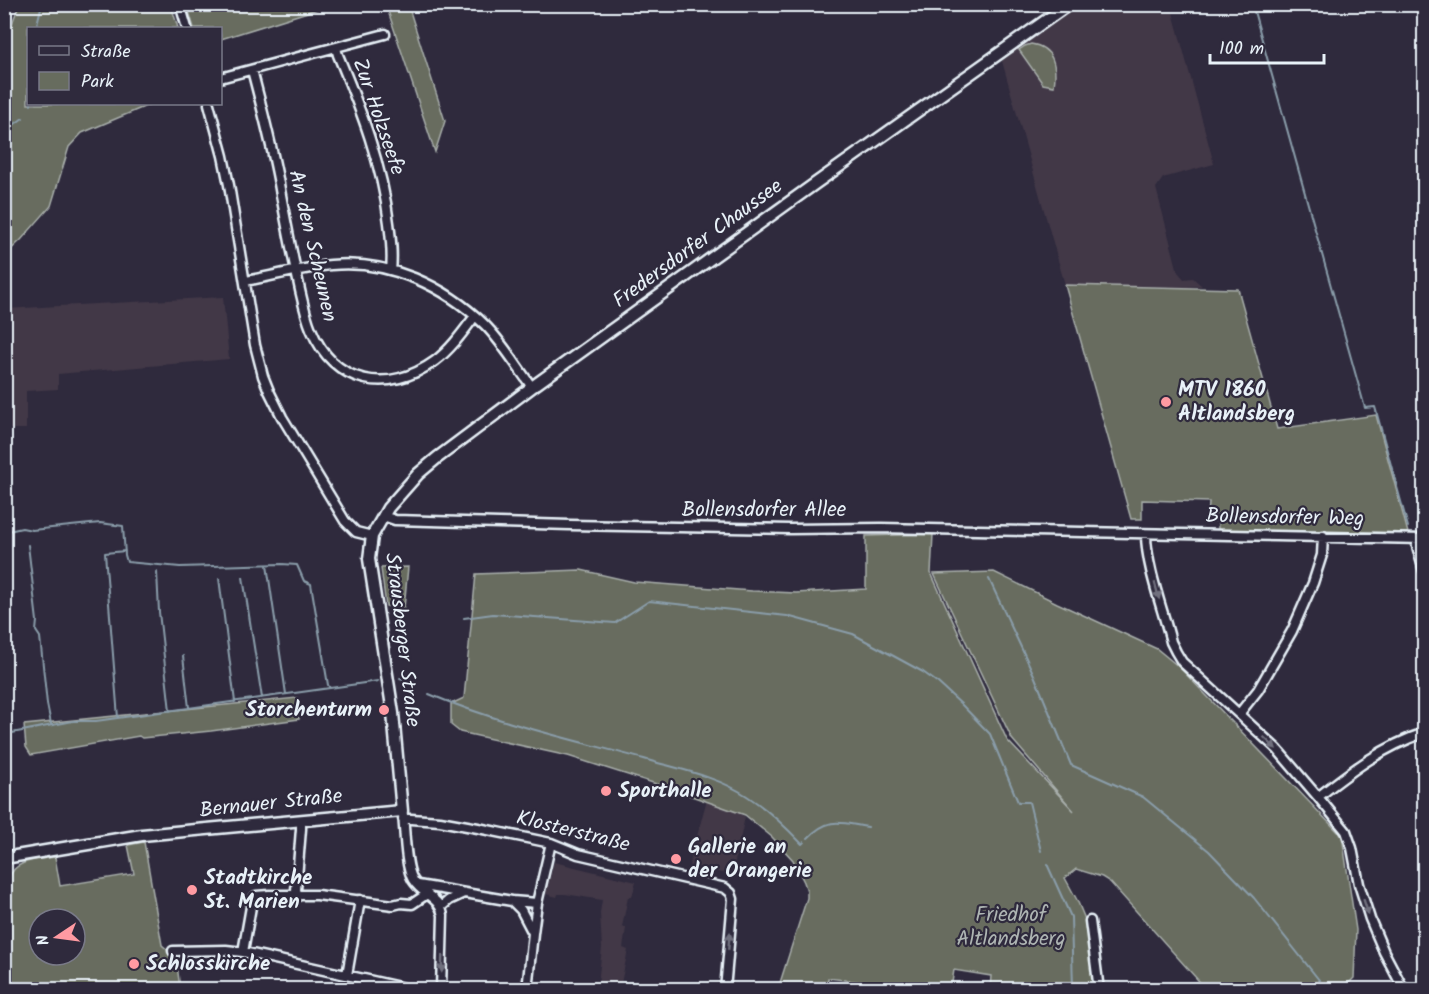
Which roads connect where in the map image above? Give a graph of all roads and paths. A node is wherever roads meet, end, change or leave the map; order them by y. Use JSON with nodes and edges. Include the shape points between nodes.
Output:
{"nodes":[{"id":1,"x":180,"y":4,"type":"edge"},
{"id":2,"x":1069,"y":4,"type":"edge"},
{"id":3,"x":187,"y":27,"type":"edge"},
{"id":4,"x":385,"y":34,"type":"dead end"},
{"id":5,"x":336,"y":48,"type":"junction"},
{"id":6,"x":252,"y":70,"type":"junction"},
{"id":7,"x":222,"y":78,"type":"edge"},
{"id":8,"x":209,"y":105,"type":"edge"},
{"id":9,"x":391,"y":270,"type":"junction"},
{"id":10,"x":296,"y":271,"type":"junction"},
{"id":11,"x":245,"y":281,"type":"junction"},
{"id":12,"x":475,"y":316,"type":"junction"},
{"id":13,"x":532,"y":387,"type":"junction"},
{"id":14,"x":383,"y":516,"type":"junction"},
{"id":15,"x":1146,"y":534,"type":"junction"},
{"id":16,"x":372,"y":536,"type":"junction"},
{"id":17,"x":1323,"y":536,"type":"junction"},
{"id":18,"x":1421,"y":539,"type":"edge"},
{"id":19,"x":1425,"y":571,"type":"edge"},
{"id":20,"x":1239,"y":714,"type":"junction"},
{"id":21,"x":1425,"y":733,"type":"edge"},
{"id":22,"x":1318,"y":797,"type":"junction"},
{"id":23,"x":403,"y":815,"type":"junction"},
{"id":24,"x":301,"y":820,"type":"junction"},
{"id":25,"x":551,"y":843,"type":"junction"},
{"id":26,"x":4,"y":858,"type":"edge"},
{"id":27,"x":417,"y":885,"type":"junction"},
{"id":28,"x":464,"y":892,"type":"junction"},
{"id":29,"x":427,"y":894,"type":"junction"},
{"id":30,"x":298,"y":896,"type":"junction"},
{"id":31,"x":360,"y":900,"type":"junction"},
{"id":32,"x":512,"y":901,"type":"junction"},
{"id":33,"x":537,"y":903,"type":"junction"},
{"id":34,"x":441,"y":907,"type":"junction"},
{"id":35,"x":1090,"y":921,"type":"dead end"},
{"id":36,"x":533,"y":933,"type":"junction"},
{"id":37,"x":173,"y":951,"type":"dead end"},
{"id":38,"x":243,"y":952,"type":"junction"},
{"id":39,"x":347,"y":975,"type":"junction"},
{"id":40,"x":413,"y":990,"type":"edge"},
{"id":41,"x":441,"y":990,"type":"edge"},
{"id":42,"x":527,"y":990,"type":"edge"},
{"id":43,"x":725,"y":990,"type":"edge"},
{"id":44,"x":1099,"y":990,"type":"edge"},
{"id":45,"x":1404,"y":990,"type":"edge"}],
"edges":[{"from":1,"to":3,"type":"street"},
{"from":2,"to":13,"type":"main road","name":"Fredersdorfer Chaussee"},
{"from":4,"to":5,"type":"street","name":"Zur Holzseefe"},
{"from":5,"to":6,"type":"street","name":"Zur Holzseefe"},
{"from":5,"to":9,"type":"street","name":"Zur Holzseefe","via":[[380,171],[391,239]]},
{"from":6,"to":7,"type":"street","name":"Zur Holzseefe"},
{"from":6,"to":10,"type":"street","name":"An den Scheunen","via":[[272,145]]},
{"from":8,"to":11,"type":"street","name":"Strausberger Straße","via":[[227,175]]},
{"from":9,"to":10,"type":"street","via":[[338,265]]},
{"from":9,"to":12,"type":"street","via":[[428,284]]},
{"from":10,"to":11,"type":"street"},
{"from":10,"to":12,"type":"street","name":"An den Scheunen","via":[[316,340],[341,369],[363,379],[384,381],[422,369],[450,347]]},
{"from":11,"to":16,"type":"street","name":"Strausberger Straße","via":[[259,360],[269,391],[345,521],[356,532]]},
{"from":12,"to":13,"type":"street","via":[[495,336]]},
{"from":13,"to":14,"type":"main road","name":"Fredersdorfer Chaussee","via":[[418,474]]},
{"from":14,"to":15,"type":"street","name":"Bollensdorfer Allee","via":[[395,520],[570,525]]},
{"from":14,"to":16,"type":"main road","name":"Fredersdorfer Chaussee"},
{"from":15,"to":17,"type":"street","name":"Bollensdorfer Weg"},
{"from":15,"to":20,"type":"street","one_way":true,"via":[[1150,563],[1176,652]]},
{"from":16,"to":23,"type":"main road","name":"Strausberger Straße","via":[[370,570],[392,705]]},
{"from":17,"to":18,"type":"street","name":"Bollensdorfer Weg"},
{"from":17,"to":20,"type":"street","via":[[1313,583],[1292,632]]},
{"from":18,"to":19,"type":"street","via":[[1417,546]]},
{"from":20,"to":22,"type":"street","one_way":true},
{"from":21,"to":22,"type":"street","via":[[1382,751]]},
{"from":22,"to":45,"type":"street","one_way":true,"via":[[1349,837],[1370,919]]},
{"from":23,"to":24,"type":"main road","name":"Bernauer Straße"},
{"from":23,"to":25,"type":"street","name":"Klosterstraße"},
{"from":23,"to":27,"type":"street","name":"Strausberger Straße","via":[[408,867]]},
{"from":24,"to":26,"type":"main road","name":"Bernauer Straße","via":[[142,835]]},
{"from":24,"to":30,"type":"street"},
{"from":25,"to":33,"type":"street"},
{"from":43,"to":25,"type":"street","name":"Klosterstraße","one_way":true,"via":[[731,893],[725,888],[573,852]]},
{"from":27,"to":28,"type":"street"},
{"from":27,"to":29,"type":"street","name":"Strausberger Straße"},
{"from":28,"to":32,"type":"street"},
{"from":28,"to":34,"type":"street"},
{"from":29,"to":31,"type":"street","via":[[412,904]]},
{"from":29,"to":34,"type":"street","name":"Strausberger Straße"},
{"from":30,"to":31,"type":"street"},
{"from":30,"to":38,"type":"street","via":[[256,896]]},
{"from":31,"to":39,"type":"street"},
{"from":32,"to":33,"type":"street"},
{"from":32,"to":36,"type":"street"},
{"from":33,"to":36,"type":"street"},
{"from":34,"to":41,"type":"street","one_way":true},
{"from":35,"to":44,"type":"street"},
{"from":36,"to":42,"type":"street"},
{"from":37,"to":38,"type":"street"},
{"from":38,"to":39,"type":"street"},
{"from":39,"to":40,"type":"street"}]}
